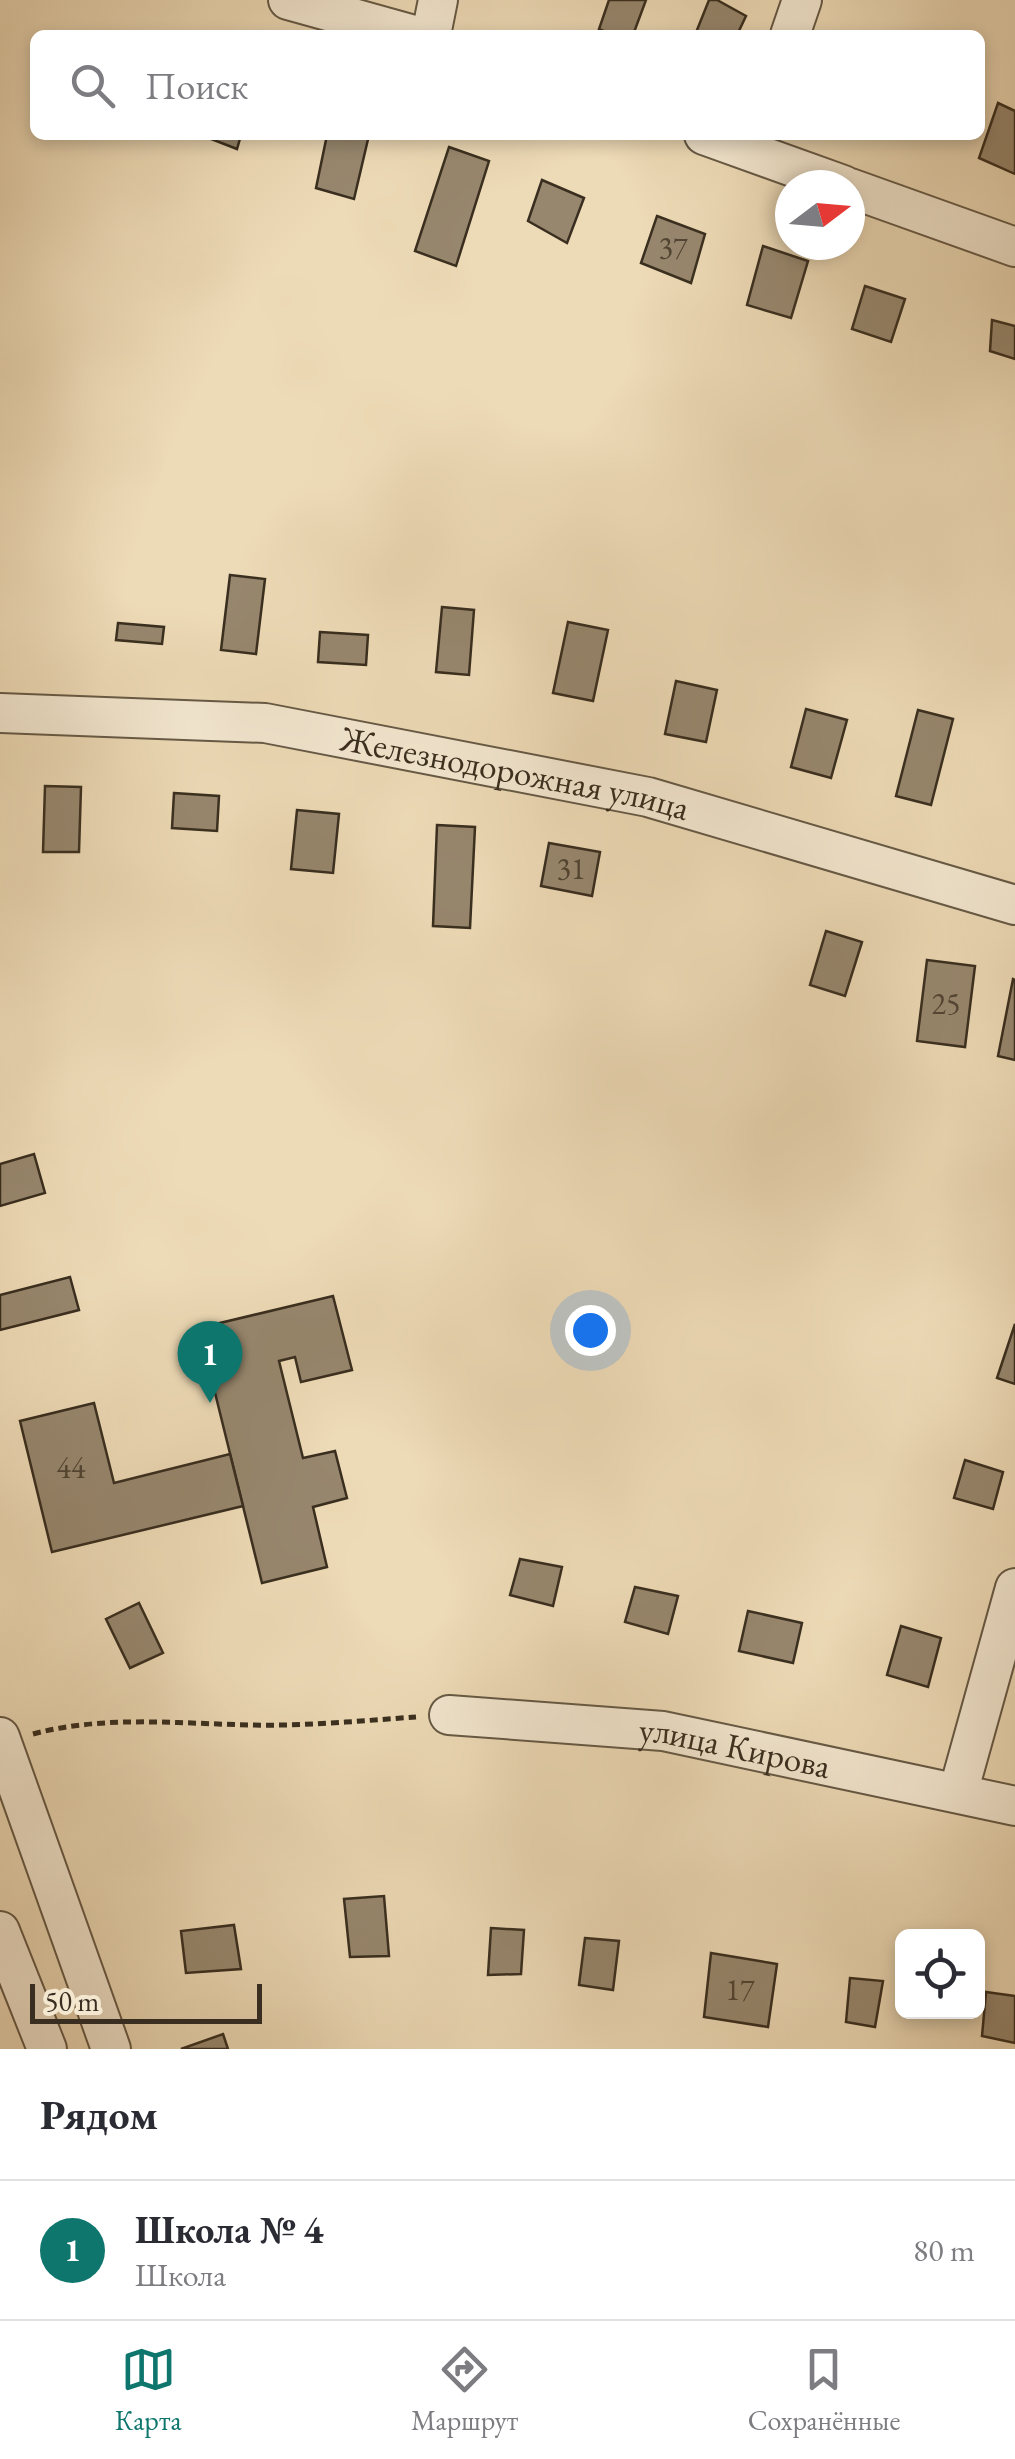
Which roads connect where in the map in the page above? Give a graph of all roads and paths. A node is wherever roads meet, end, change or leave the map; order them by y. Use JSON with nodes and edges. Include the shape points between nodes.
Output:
{"nodes":[{"id":1,"x":288,"y":0,"type":"edge"},
{"id":2,"x":438,"y":0,"type":"edge"},
{"id":3,"x":802,"y":0,"type":"edge"},
{"id":4,"x":396,"y":30,"type":"edge"},
{"id":5,"x":432,"y":30,"type":"edge"},
{"id":6,"x":792,"y":30,"type":"edge"},
{"id":7,"x":754,"y":144,"type":"edge"},
{"id":8,"x":810,"y":170,"type":"edge"},
{"id":9,"x":865,"y":193,"type":"edge"},
{"id":10,"x":1015,"y":247,"type":"edge"},
{"id":11,"x":0,"y":713,"type":"edge"},
{"id":12,"x":1015,"y":904,"type":"edge"},
{"id":13,"x":1015,"y":1588,"type":"edge"},
{"id":14,"x":449,"y":1715,"type":"joint"},
{"id":15,"x":1,"y":1740,"type":"edge"},
{"id":16,"x":958,"y":1793,"type":"junction"},
{"id":17,"x":1015,"y":1806,"type":"edge"},
{"id":18,"x":0,"y":1930,"type":"edge"},
{"id":19,"x":46,"y":2049,"type":"edge"},
{"id":20,"x":111,"y":2049,"type":"edge"}],
"edges":[{"from":1,"to":4,"type":"street"},
{"from":2,"to":5,"type":"street"},
{"from":3,"to":6,"type":"street"},
{"from":7,"to":8,"type":"street"},
{"from":9,"to":10,"type":"street"},
{"from":11,"to":12,"type":"street","name":"Железнодорожная улица","via":[[303,730],[648,796]]},
{"from":13,"to":16,"type":"street"},
{"from":14,"to":15,"type":"path","via":[[284,1725],[60,1726]]},
{"from":14,"to":16,"type":"street","name":"улица Кирова","via":[[663,1731]]},
{"from":15,"to":20,"type":"street"},
{"from":16,"to":17,"type":"street","name":"улица Кирова"},
{"from":18,"to":19,"type":"street"}]}
